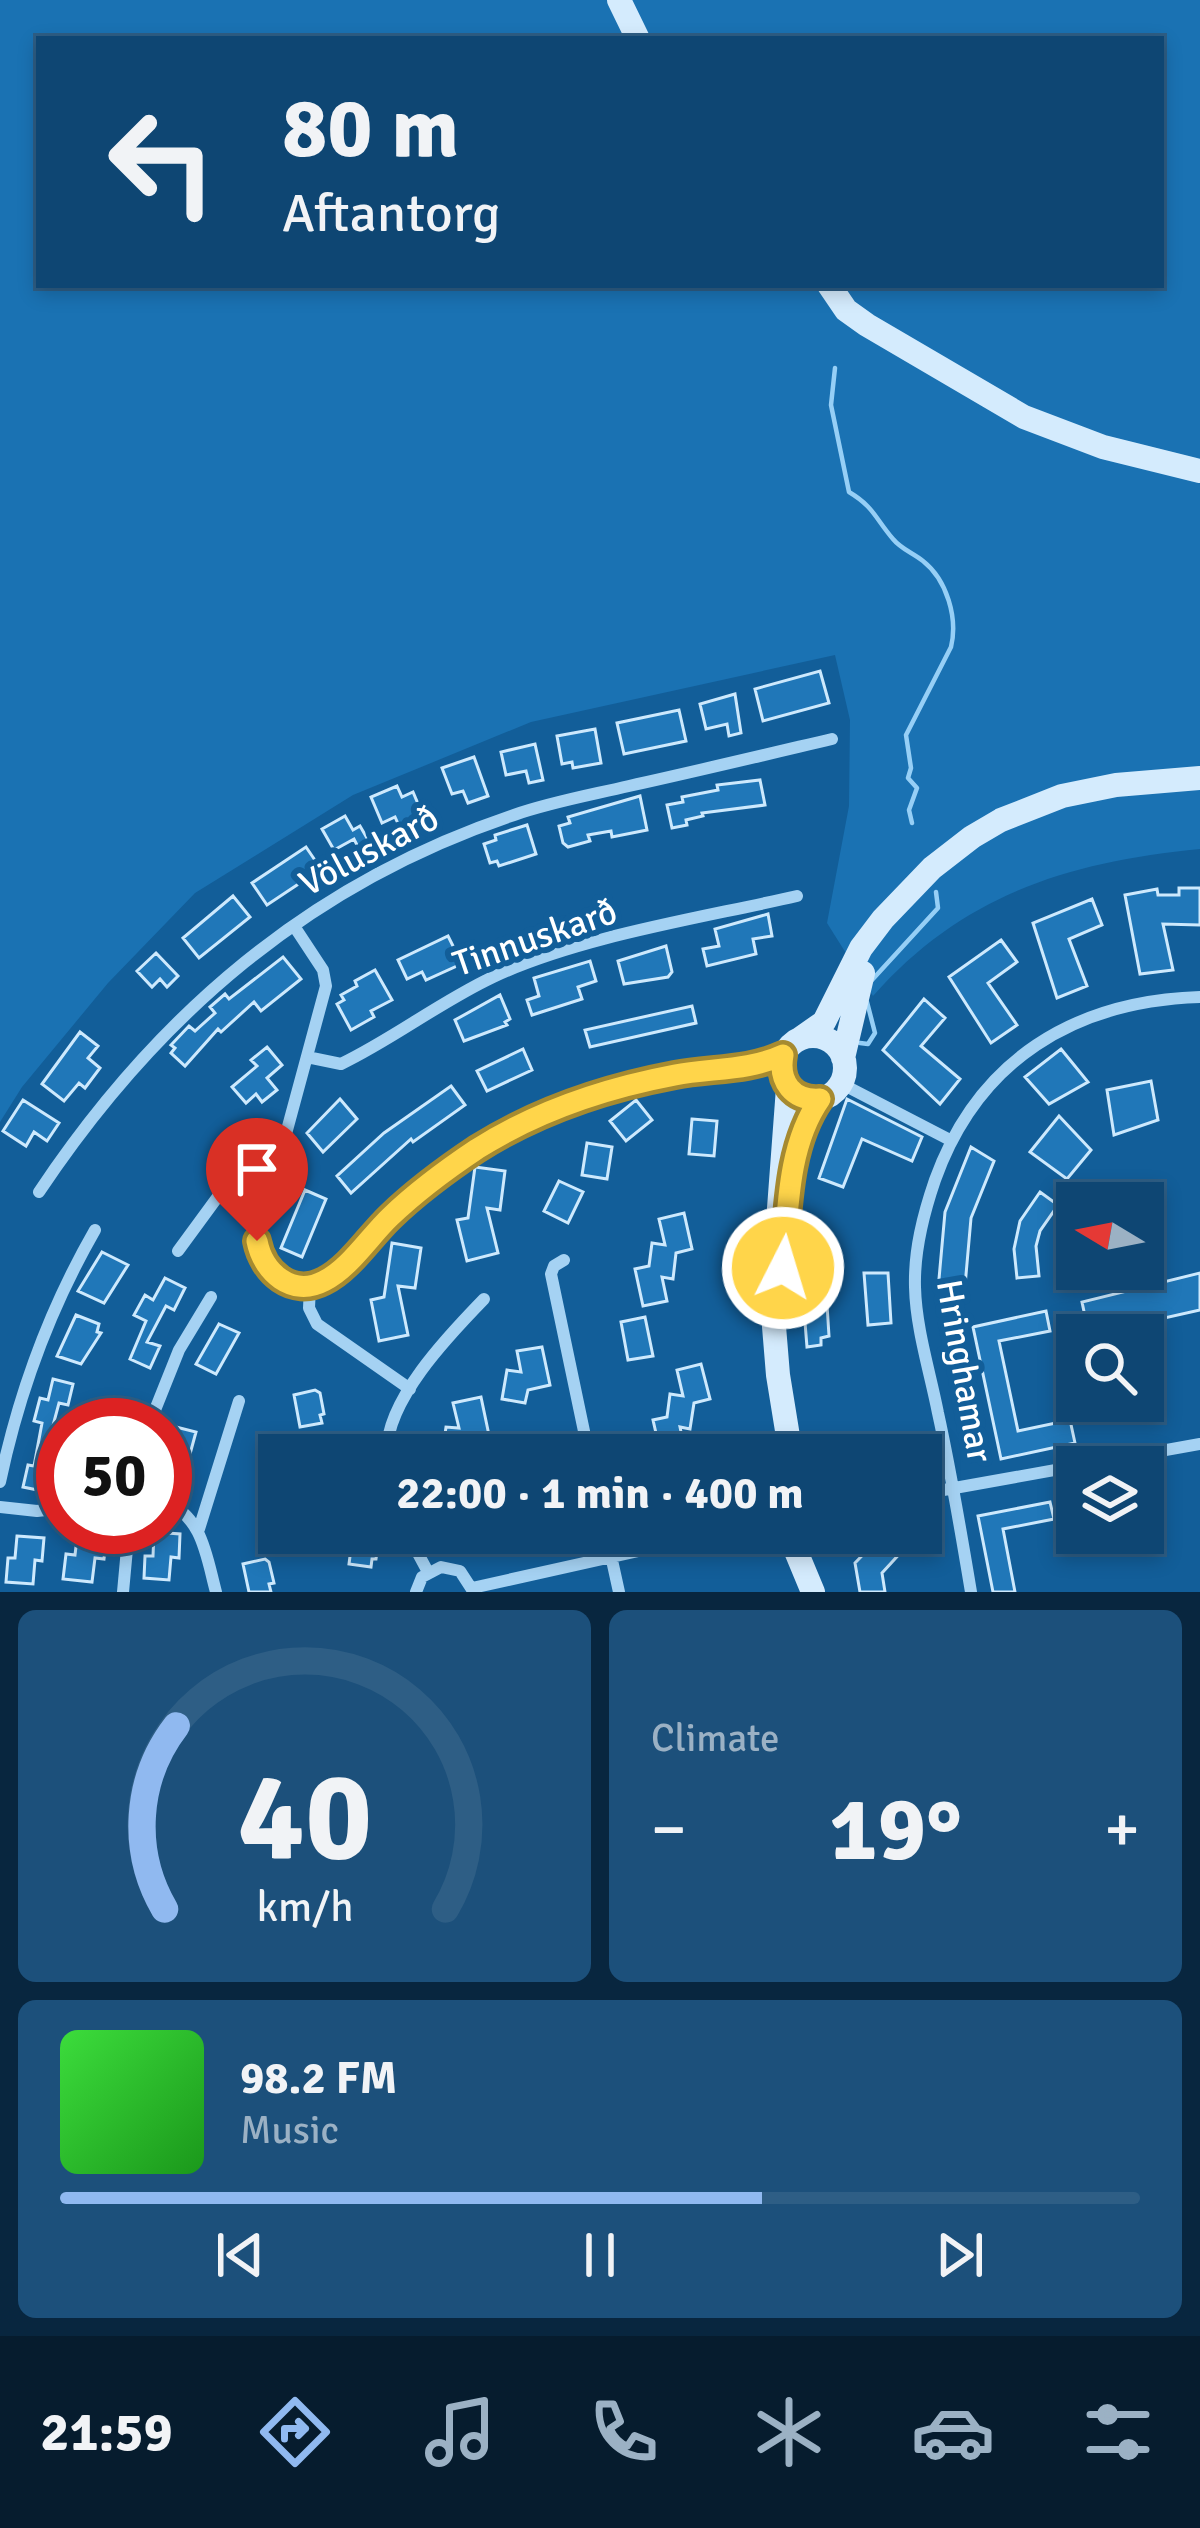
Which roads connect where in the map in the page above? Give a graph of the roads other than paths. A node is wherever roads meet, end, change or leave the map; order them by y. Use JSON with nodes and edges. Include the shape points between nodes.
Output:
{"nodes":[{"id":1,"x":620,"y":0,"type":"edge"},
{"id":2,"x":637,"y":36,"type":"edge"},
{"id":3,"x":832,"y":288,"type":"edge"},
{"id":4,"x":1200,"y":456,"type":"edge"},
{"id":5,"x":1200,"y":471,"type":"edge"},
{"id":6,"x":832,"y":739,"type":"dead end"},
{"id":7,"x":1200,"y":778,"type":"edge"},
{"id":8,"x":1200,"y":794,"type":"edge"},
{"id":9,"x":797,"y":896,"type":"dead end"},
{"id":10,"x":294,"y":926,"type":"junction"},
{"id":11,"x":1200,"y":997,"type":"edge"},
{"id":12,"x":307,"y":1057,"type":"junction"},
{"id":13,"x":789,"y":1065,"type":"junction"},
{"id":14,"x":755,"y":1067,"type":"junction"},
{"id":15,"x":835,"y":1080,"type":"junction"},
{"id":16,"x":284,"y":1138,"type":"junction"},
{"id":17,"x":952,"y":1141,"type":"junction"},
{"id":18,"x":39,"y":1192,"type":"dead end"},
{"id":19,"x":94,"y":1230,"type":"dead end"},
{"id":20,"x":178,"y":1251,"type":"dead end"},
{"id":21,"x":564,"y":1260,"type":"dead end"},
{"id":22,"x":310,"y":1286,"type":"junction"},
{"id":23,"x":211,"y":1297,"type":"dead end"},
{"id":24,"x":484,"y":1299,"type":"dead end"},
{"id":25,"x":410,"y":1389,"type":"junction"},
{"id":26,"x":160,"y":1398,"type":"edge"},
{"id":27,"x":239,"y":1402,"type":"dead end"},
{"id":28,"x":390,"y":1434,"type":"edge"},
{"id":29,"x":585,"y":1434,"type":"edge"},
{"id":30,"x":788,"y":1434,"type":"edge"},
{"id":31,"x":801,"y":1434,"type":"edge"},
{"id":32,"x":1200,"y":1444,"type":"edge"},
{"id":33,"x":0,"y":1482,"type":"edge"},
{"id":34,"x":954,"y":1489,"type":"junction"},
{"id":35,"x":942,"y":1491,"type":"edge"},
{"id":36,"x":0,"y":1507,"type":"edge"},
{"id":37,"x":36,"y":1511,"type":"edge"},
{"id":38,"x":192,"y":1521,"type":"edge"},
{"id":39,"x":199,"y":1529,"type":"junction"},
{"id":40,"x":126,"y":1554,"type":"edge"},
{"id":41,"x":418,"y":1554,"type":"edge"},
{"id":42,"x":620,"y":1554,"type":"edge"},
{"id":43,"x":794,"y":1554,"type":"edge"},
{"id":44,"x":822,"y":1554,"type":"edge"},
{"id":45,"x":611,"y":1556,"type":"junction"},
{"id":46,"x":428,"y":1572,"type":"junction"},
{"id":47,"x":472,"y":1590,"type":"edge"},
{"id":48,"x":123,"y":1592,"type":"edge"},
{"id":49,"x":216,"y":1592,"type":"edge"},
{"id":50,"x":416,"y":1592,"type":"edge"},
{"id":51,"x":619,"y":1592,"type":"edge"},
{"id":52,"x":813,"y":1592,"type":"edge"},
{"id":53,"x":824,"y":1592,"type":"edge"},
{"id":54,"x":971,"y":1592,"type":"edge"}],
"edges":[{"from":1,"to":2,"type":"main road"},
{"from":3,"to":4,"type":"main road","via":[[1044,410]]},
{"from":3,"to":5,"type":"main road","via":[[867,325],[1024,417]]},
{"from":6,"to":10,"type":"street","name":"Völuskarð","via":[[515,814],[377,874]]},
{"from":7,"to":13,"type":"main road","via":[[1062,796],[972,837],[883,919],[830,1014]]},
{"from":8,"to":15,"type":"main road","via":[[1069,809],[1000,836],[955,866],[877,947],[860,979]]},
{"from":9,"to":12,"type":"street","name":"Tinnuskarð","via":[[544,958],[446,1000],[347,1061]]},
{"from":10,"to":12,"type":"street","via":[[326,986]]},
{"from":10,"to":18,"type":"street","name":"Völuskarð","via":[[152,1045]]},
{"from":11,"to":17,"type":"street","name":"Hringhamar","via":[[1131,1003],[1066,1026],[982,1092]]},
{"from":12,"to":16,"type":"street"},
{"from":13,"to":14,"type":"street"},
{"from":13,"to":14,"type":"street"},
{"from":13,"to":15,"type":"main road","via":[[803,1098]]},
{"from":13,"to":15,"type":"main road","via":[[823,1037],[832,1042]]},
{"from":13,"to":30,"type":"main road","via":[[772,1302]]},
{"from":14,"to":22,"type":"street","via":[[620,1087],[504,1133],[419,1191],[328,1280]]},
{"from":15,"to":17,"type":"street"},
{"from":15,"to":31,"type":"main road","via":[[799,1144],[783,1268]]},
{"from":16,"to":20,"type":"street","via":[[255,1146]]},
{"from":16,"to":22,"type":"street","via":[[259,1250],[279,1279]]},
{"from":17,"to":34,"type":"street","name":"Hringhamar","via":[[921,1227],[915,1291]]},
{"from":19,"to":33,"type":"street","via":[[31,1366]]},
{"from":21,"to":29,"type":"street","via":[[551,1274]]},
{"from":22,"to":25,"type":"street","via":[[317,1324]]},
{"from":23,"to":26,"type":"street"},
{"from":24,"to":25,"type":"street"},
{"from":25,"to":28,"type":"street"},
{"from":27,"to":39,"type":"street"},
{"from":32,"to":34,"type":"street","name":"Hringhamar"},
{"from":34,"to":35,"type":"street","name":"Hringhamar"},
{"from":34,"to":54,"type":"street"},
{"from":36,"to":37,"type":"street"},
{"from":38,"to":39,"type":"street"},
{"from":39,"to":49,"type":"street"},
{"from":40,"to":48,"type":"street"},
{"from":41,"to":46,"type":"street"},
{"from":42,"to":45,"type":"street"},
{"from":43,"to":52,"type":"main road"},
{"from":44,"to":53,"type":"main road"},
{"from":45,"to":47,"type":"street"},
{"from":45,"to":51,"type":"street"},
{"from":46,"to":47,"type":"street","via":[[454,1568]]},
{"from":46,"to":50,"type":"street"}]}
